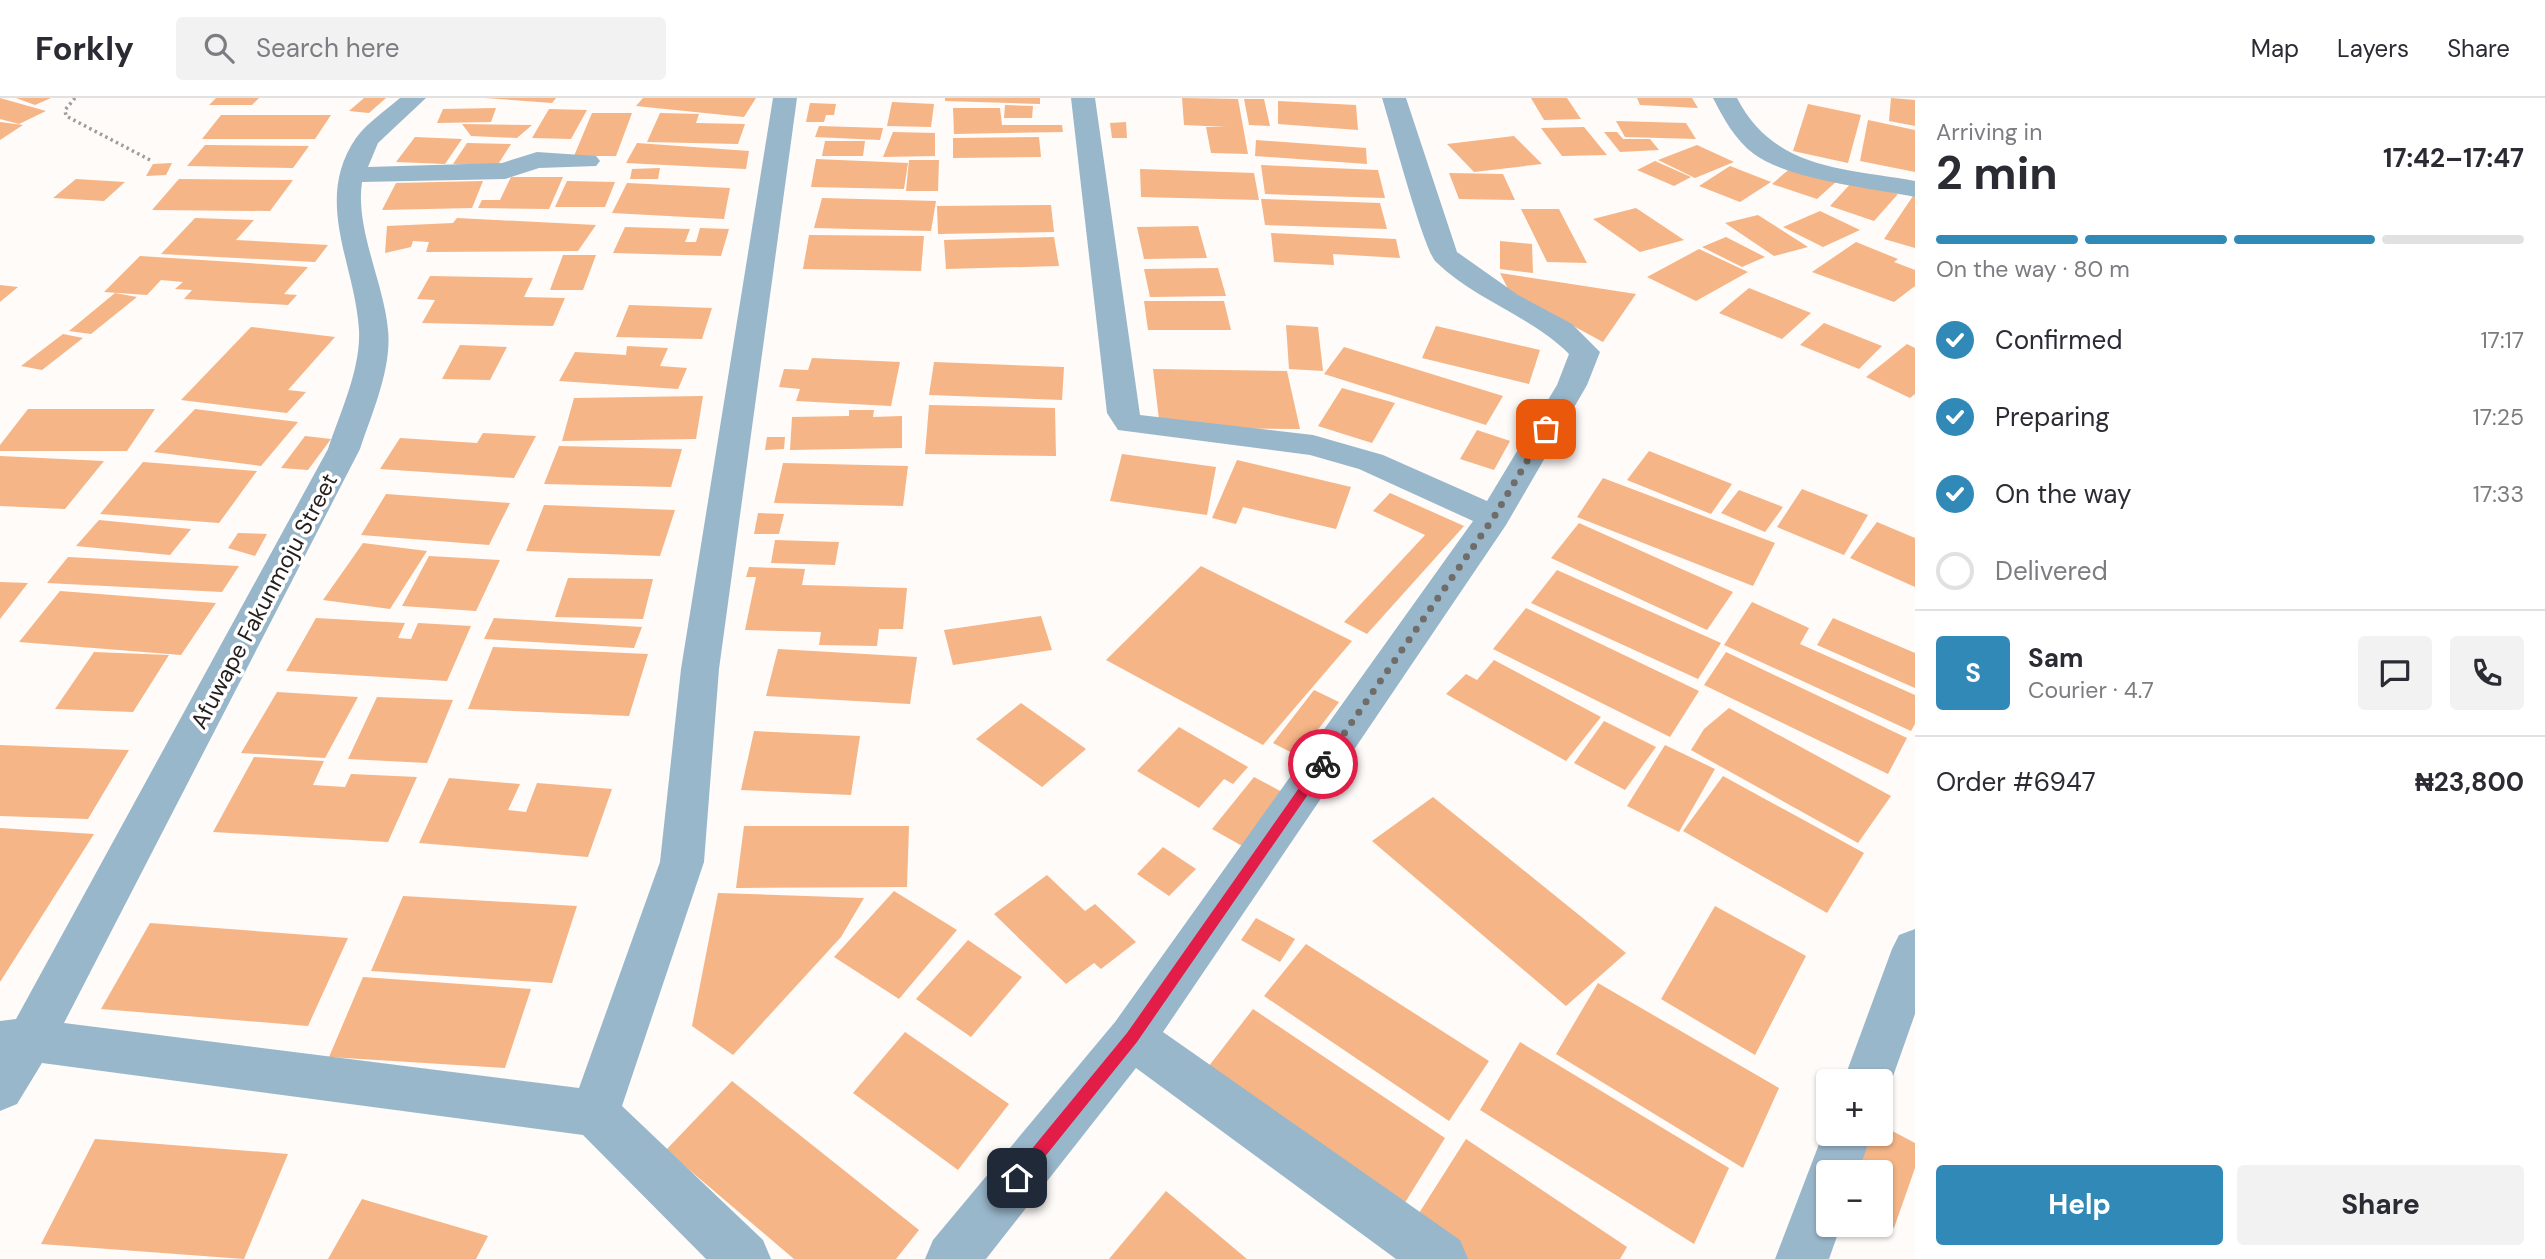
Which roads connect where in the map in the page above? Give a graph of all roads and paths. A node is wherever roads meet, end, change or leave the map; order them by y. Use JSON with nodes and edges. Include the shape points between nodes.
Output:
{"nodes":[{"id":1,"x":75,"y":98,"type":"edge"},
{"id":2,"x":414,"y":98,"type":"edge"},
{"id":3,"x":785,"y":98,"type":"edge"},
{"id":4,"x":1083,"y":98,"type":"edge"},
{"id":5,"x":1394,"y":98,"type":"edge"},
{"id":6,"x":1726,"y":98,"type":"edge"},
{"id":7,"x":152,"y":161,"type":"dead end"},
{"id":8,"x":587,"y":161,"type":"dead end"},
{"id":9,"x":353,"y":175,"type":"junction"},
{"id":10,"x":1915,"y":189,"type":"edge"},
{"id":11,"x":1494,"y":517,"type":"junction"},
{"id":12,"x":1915,"y":949,"type":"edge"},
{"id":13,"x":1132,"y":1037,"type":"junction"},
{"id":14,"x":15,"y":1040,"type":"edge"},
{"id":15,"x":1872,"y":1069,"type":"edge"},
{"id":16,"x":0,"y":1088,"type":"edge"},
{"id":17,"x":596,"y":1113,"type":"junction"},
{"id":18,"x":1816,"y":1221,"type":"edge"},
{"id":19,"x":744,"y":1259,"type":"edge"},
{"id":20,"x":952,"y":1259,"type":"edge"},
{"id":21,"x":1440,"y":1259,"type":"edge"},
{"id":22,"x":1802,"y":1259,"type":"edge"}],
"edges":[{"from":1,"to":7,"type":"path","via":[[65,110],[66,116]]},
{"from":2,"to":9,"type":"street","name":"Afuwape Fakunmoju Street","via":[[367,140]]},
{"from":3,"to":17,"type":"street","via":[[700,669],[682,862]]},
{"from":4,"to":11,"type":"street","via":[[1123,413],[1129,423],[1313,445],[1371,462]]},
{"from":5,"to":11,"type":"street","via":[[1444,256],[1508,301],[1562,330],[1585,352],[1572,384]]},
{"from":6,"to":10,"type":"street","via":[[1746,132],[1765,152],[1842,175]]},
{"from":8,"to":9,"type":"street","via":[[537,160],[505,171]]},
{"from":9,"to":14,"type":"street","name":"Afuwape Fakunmoju Street","via":[[348,185],[353,234],[374,331],[368,375],[344,449]]},
{"from":11,"to":13,"type":"street"},
{"from":12,"to":15,"type":"street"},
{"from":13,"to":20,"type":"street"},
{"from":13,"to":21,"type":"street"},
{"from":14,"to":16,"type":"street","name":"Afuwape Fakunmoju Street"},
{"from":14,"to":17,"type":"street"},
{"from":17,"to":19,"type":"street"},
{"from":18,"to":22,"type":"street"}]}
